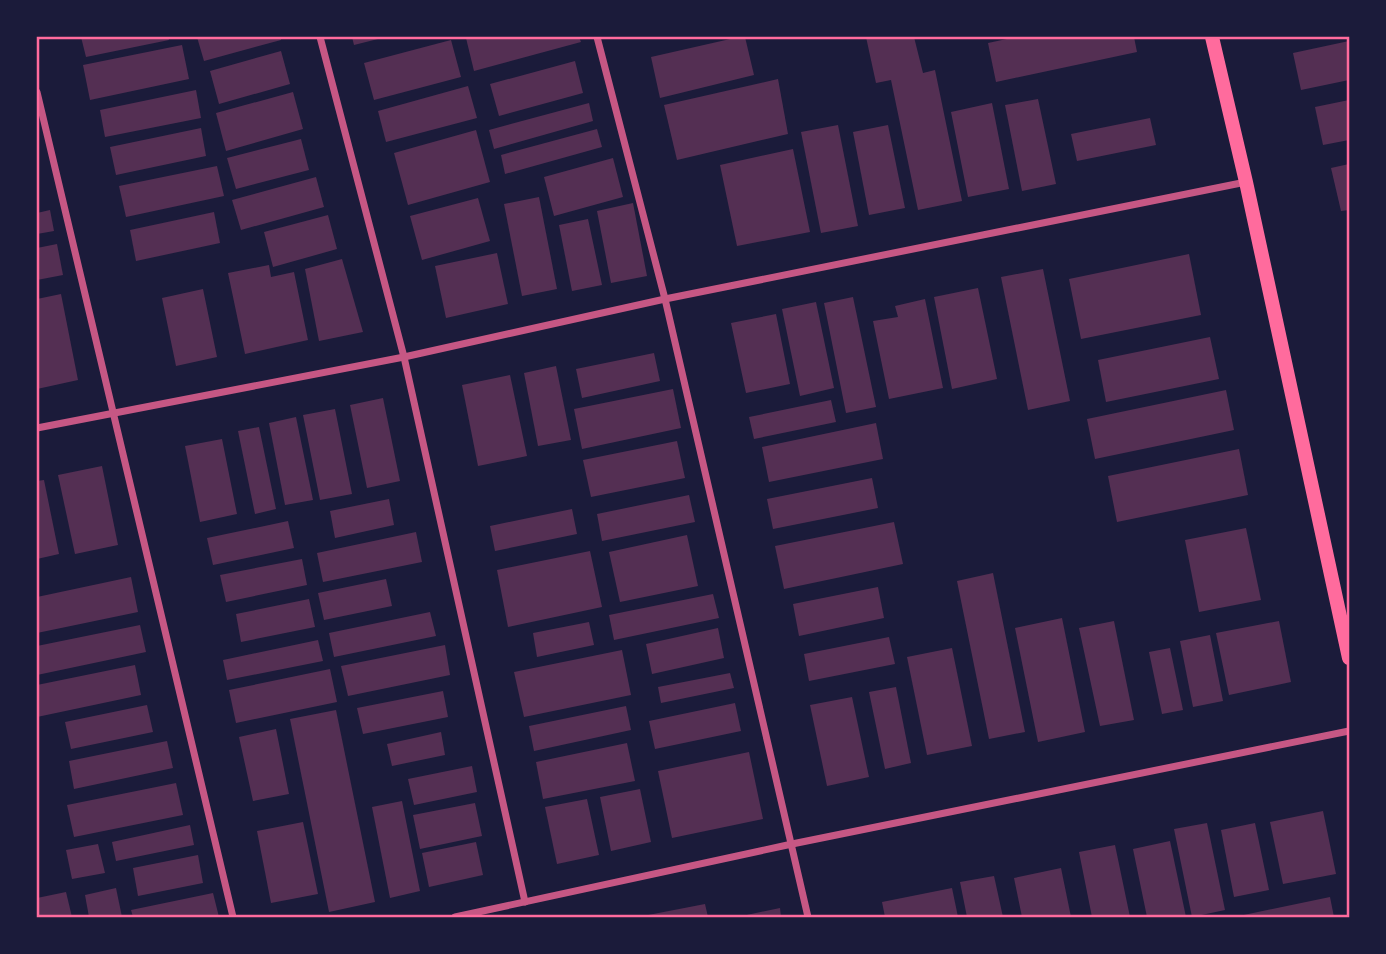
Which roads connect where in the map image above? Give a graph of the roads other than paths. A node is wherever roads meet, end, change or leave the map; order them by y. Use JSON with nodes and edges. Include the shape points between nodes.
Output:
{"nodes":[{"id":1,"x":320,"y":37,"type":"edge"},
{"id":2,"x":597,"y":37,"type":"edge"},
{"id":3,"x":1212,"y":37,"type":"edge"},
{"id":4,"x":37,"y":92,"type":"edge"},
{"id":5,"x":1246,"y":182,"type":"junction"},
{"id":6,"x":665,"y":299,"type":"junction"},
{"id":7,"x":404,"y":357,"type":"junction"},
{"id":8,"x":113,"y":413,"type":"junction"},
{"id":9,"x":37,"y":428,"type":"edge"},
{"id":10,"x":1349,"y":658,"type":"edge"},
{"id":11,"x":1349,"y":731,"type":"edge"},
{"id":12,"x":792,"y":844,"type":"junction"},
{"id":13,"x":525,"y":902,"type":"junction"},
{"id":14,"x":233,"y":917,"type":"edge"},
{"id":15,"x":454,"y":917,"type":"edge"},
{"id":16,"x":808,"y":917,"type":"edge"}],
"edges":[{"from":1,"to":7,"type":"street"},
{"from":2,"to":6,"type":"street"},
{"from":3,"to":5,"type":"main road"},
{"from":4,"to":8,"type":"street"},
{"from":5,"to":6,"type":"street"},
{"from":5,"to":10,"type":"main road"},
{"from":6,"to":7,"type":"street"},
{"from":6,"to":12,"type":"street"},
{"from":7,"to":8,"type":"street"},
{"from":7,"to":13,"type":"street"},
{"from":8,"to":9,"type":"street"},
{"from":8,"to":14,"type":"street"},
{"from":11,"to":12,"type":"street"},
{"from":12,"to":13,"type":"street"},
{"from":12,"to":16,"type":"street"},
{"from":13,"to":15,"type":"street"}]}
